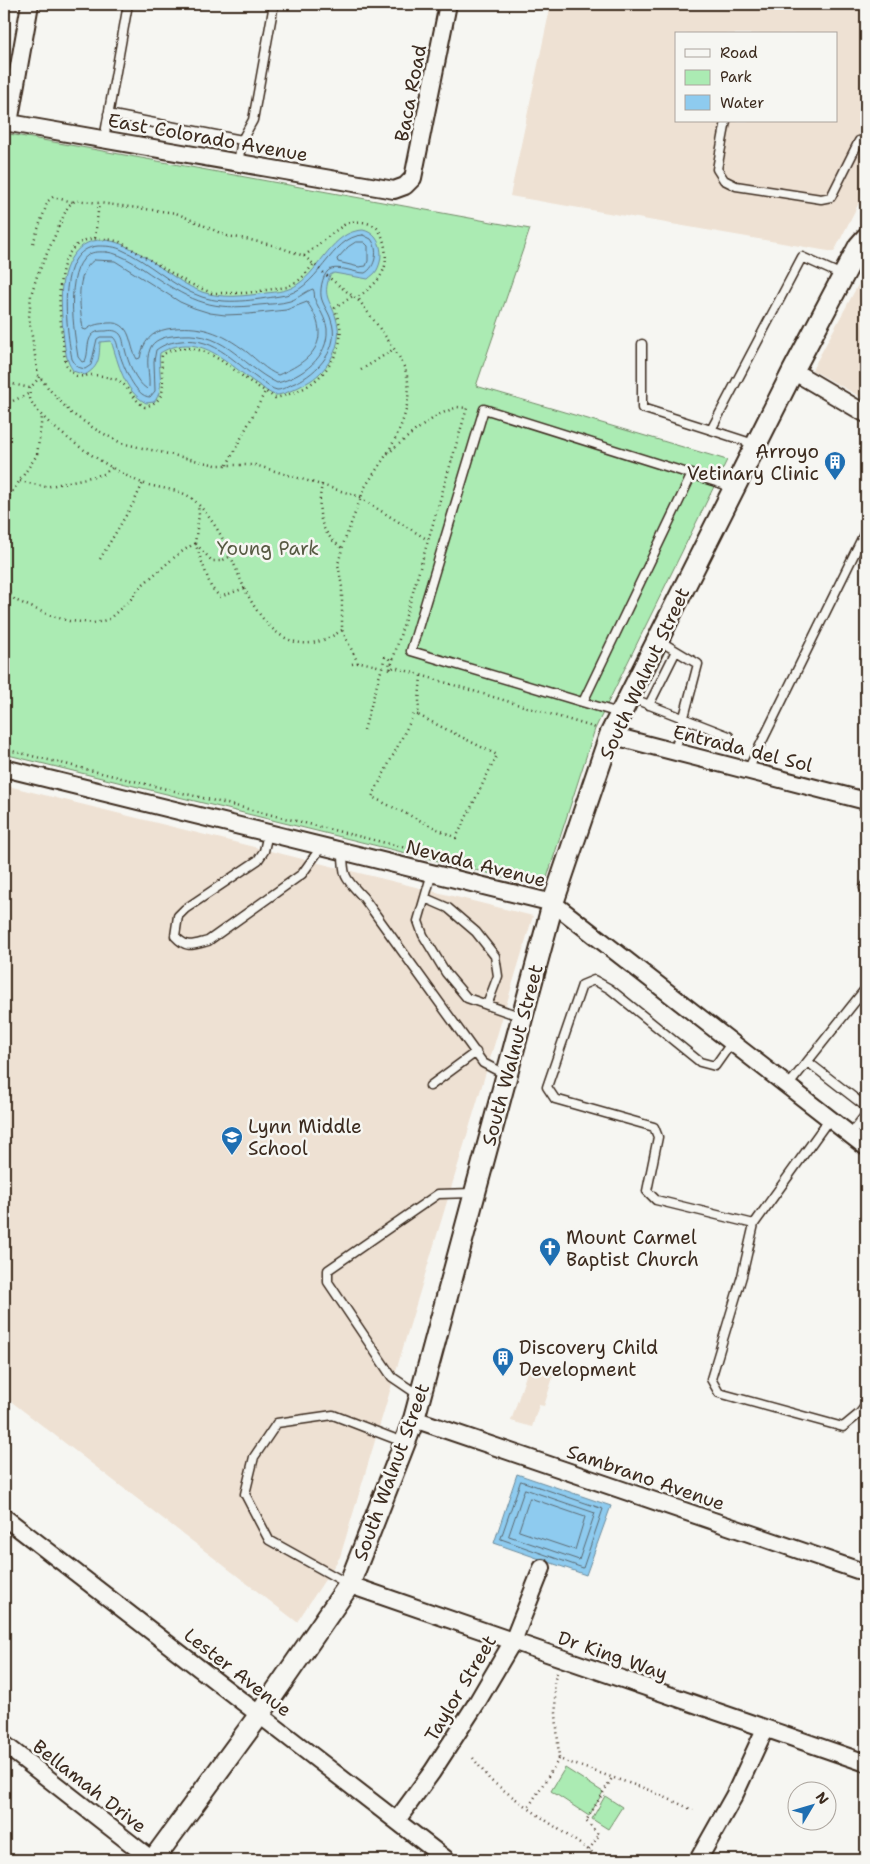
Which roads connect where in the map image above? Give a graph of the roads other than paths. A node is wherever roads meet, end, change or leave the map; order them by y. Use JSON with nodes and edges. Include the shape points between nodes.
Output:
{"nodes":[{"id":1,"x":30,"y":4,"type":"edge"},
{"id":2,"x":128,"y":4,"type":"edge"},
{"id":3,"x":274,"y":4,"type":"edge"},
{"id":4,"x":448,"y":4,"type":"edge"},
{"id":5,"x":108,"y":114,"type":"junction"},
{"id":6,"x":6,"y":122,"type":"edge"},
{"id":7,"x":726,"y":122,"type":"edge"},
{"id":8,"x":104,"y":139,"type":"junction"},
{"id":9,"x":242,"y":140,"type":"junction"},
{"id":10,"x":859,"y":141,"type":"dead end"},
{"id":11,"x":238,"y":163,"type":"junction"},
{"id":12,"x":405,"y":186,"type":"joint"},
{"id":13,"x":866,"y":238,"type":"edge"},
{"id":14,"x":844,"y":275,"type":"junction"},
{"id":15,"x":642,"y":344,"type":"dead end"},
{"id":16,"x":793,"y":371,"type":"junction"},
{"id":17,"x":866,"y":414,"type":"edge"},
{"id":18,"x":711,"y":430,"type":"junction"},
{"id":19,"x":756,"y":445,"type":"junction"},
{"id":20,"x":692,"y":474,"type":"junction"},
{"id":21,"x":734,"y":488,"type":"junction"},
{"id":22,"x":866,"y":530,"type":"edge"},
{"id":23,"x":658,"y":640,"type":"junction"},
{"id":24,"x":676,"y":651,"type":"junction"},
{"id":25,"x":583,"y":702,"type":"junction"},
{"id":26,"x":625,"y":705,"type":"junction"},
{"id":27,"x":649,"y":705,"type":"junction"},
{"id":28,"x":684,"y":719,"type":"junction"},
{"id":29,"x":611,"y":734,"type":"junction"},
{"id":30,"x":729,"y":736,"type":"dead end"},
{"id":31,"x":675,"y":751,"type":"junction"},
{"id":32,"x":4,"y":768,"type":"edge"},
{"id":33,"x":748,"y":770,"type":"junction"},
{"id":34,"x":866,"y":801,"type":"edge"},
{"id":35,"x":268,"y":833,"type":"junction"},
{"id":36,"x":322,"y":846,"type":"junction"},
{"id":37,"x":343,"y":851,"type":"junction"},
{"id":38,"x":432,"y":873,"type":"junction"},
{"id":39,"x":425,"y":898,"type":"junction"},
{"id":40,"x":553,"y":903,"type":"junction"},
{"id":41,"x":866,"y":988,"type":"edge"},
{"id":42,"x":487,"y":1005,"type":"junction"},
{"id":43,"x":522,"y":1018,"type":"junction"},
{"id":44,"x":732,"y":1042,"type":"junction"},
{"id":45,"x":476,"y":1052,"type":"junction"},
{"id":46,"x":808,"y":1062,"type":"junction"},
{"id":47,"x":507,"y":1075,"type":"junction"},
{"id":48,"x":430,"y":1086,"type":"dead end"},
{"id":49,"x":788,"y":1086,"type":"junction"},
{"id":50,"x":866,"y":1107,"type":"edge"},
{"id":51,"x":866,"y":1114,"type":"edge"},
{"id":52,"x":830,"y":1118,"type":"junction"},
{"id":53,"x":850,"y":1135,"type":"junction"},
{"id":54,"x":866,"y":1147,"type":"edge"},
{"id":55,"x":475,"y":1193,"type":"junction"},
{"id":56,"x":754,"y":1224,"type":"junction"},
{"id":57,"x":420,"y":1397,"type":"junction"},
{"id":58,"x":866,"y":1405,"type":"edge"},
{"id":59,"x":414,"y":1419,"type":"junction"},
{"id":60,"x":405,"y":1442,"type":"junction"},
{"id":61,"x":4,"y":1517,"type":"edge"},
{"id":62,"x":542,"y":1568,"type":"dead end"},
{"id":63,"x":866,"y":1573,"type":"edge"},
{"id":64,"x":348,"y":1584,"type":"junction"},
{"id":65,"x":512,"y":1640,"type":"junction"},
{"id":66,"x":260,"y":1714,"type":"junction"},
{"id":67,"x":765,"y":1729,"type":"junction"},
{"id":68,"x":4,"y":1744,"type":"edge"},
{"id":69,"x":866,"y":1763,"type":"edge"},
{"id":70,"x":397,"y":1820,"type":"junction"},
{"id":71,"x":152,"y":1860,"type":"edge"},
{"id":72,"x":447,"y":1860,"type":"edge"},
{"id":73,"x":698,"y":1860,"type":"edge"}],
"edges":[{"from":1,"to":6,"type":"street"},
{"from":2,"to":5,"type":"lane"},
{"from":3,"to":9,"type":"lane","via":[[253,120]]},
{"from":4,"to":12,"type":"street","name":"Baca Road","via":[[413,178]]},
{"from":5,"to":8,"type":"lane"},
{"from":5,"to":9,"type":"lane"},
{"from":6,"to":8,"type":"street","name":"East Colorado Avenue"},
{"from":7,"to":10,"type":"lane","via":[[717,169],[724,180],[736,186],[821,199],[832,197]]},
{"from":8,"to":11,"type":"street","name":"East Colorado Avenue"},
{"from":9,"to":11,"type":"lane"},
{"from":11,"to":12,"type":"street","name":"East Colorado Avenue","via":[[394,190]]},
{"from":13,"to":14,"type":"street","name":"South Walnut Street"},
{"from":14,"to":16,"type":"street","name":"South Walnut Street"},
{"from":14,"to":18,"type":"lane","via":[[802,257]]},
{"from":15,"to":18,"type":"lane","via":[[642,408]]},
{"from":16,"to":17,"type":"street"},
{"from":16,"to":19,"type":"street","name":"South Walnut Street"},
{"from":18,"to":19,"type":"lane"},
{"from":19,"to":21,"type":"street","name":"South Walnut Street"},
{"from":20,"to":21,"type":"lane"},
{"from":20,"to":25,"type":"lane"},
{"from":20,"to":25,"type":"lane","via":[[484,409],[411,650]]},
{"from":21,"to":23,"type":"street","name":"South Walnut Street"},
{"from":22,"to":33,"type":"lane"},
{"from":23,"to":24,"type":"lane"},
{"from":23,"to":26,"type":"street","name":"South Walnut Street"},
{"from":24,"to":27,"type":"lane"},
{"from":24,"to":28,"type":"lane","via":[[698,664]]},
{"from":25,"to":26,"type":"lane"},
{"from":26,"to":27,"type":"lane"},
{"from":26,"to":29,"type":"street","name":"South Walnut Street"},
{"from":27,"to":28,"type":"lane"},
{"from":28,"to":30,"type":"lane"},
{"from":28,"to":31,"type":"lane"},
{"from":29,"to":31,"type":"street","name":"Entrada del Sol"},
{"from":29,"to":40,"type":"street","name":"South Walnut Street"},
{"from":31,"to":33,"type":"street","name":"Entrada del Sol"},
{"from":32,"to":35,"type":"street","name":"Nevada Avenue"},
{"from":33,"to":34,"type":"street","name":"Entrada del Sol"},
{"from":35,"to":36,"type":"street","name":"Nevada Avenue"},
{"from":35,"to":36,"type":"lane","via":[[264,851],[258,860],[178,916],[175,936],[182,944],[191,946],[208,941],[302,874]]},
{"from":36,"to":37,"type":"street","name":"Nevada Avenue"},
{"from":37,"to":38,"type":"street","name":"Nevada Avenue"},
{"from":37,"to":45,"type":"lane","via":[[343,871],[348,882],[363,897]]},
{"from":38,"to":39,"type":"lane"},
{"from":38,"to":40,"type":"street","name":"Nevada Avenue"},
{"from":39,"to":42,"type":"lane","via":[[418,921],[446,973],[467,998]]},
{"from":39,"to":42,"type":"lane","via":[[448,908],[476,932],[496,956],[498,976]]},
{"from":40,"to":43,"type":"street","name":"South Walnut Street"},
{"from":40,"to":44,"type":"street","name":"Nevada Avenue"},
{"from":41,"to":46,"type":"lane"},
{"from":42,"to":43,"type":"lane"},
{"from":43,"to":47,"type":"street","name":"South Walnut Street"},
{"from":44,"to":49,"type":"street","name":"Nevada Avenue"},
{"from":44,"to":56,"type":"lane","via":[[714,1066],[700,1062],[610,989],[594,980],[582,985],[547,1087],[555,1099],[654,1127],[658,1137],[647,1191],[656,1200]]},
{"from":45,"to":47,"type":"lane","via":[[483,1063]]},
{"from":45,"to":48,"type":"lane"},
{"from":46,"to":49,"type":"lane"},
{"from":46,"to":50,"type":"lane"},
{"from":47,"to":55,"type":"street","name":"South Walnut Street"},
{"from":49,"to":52,"type":"street","name":"Nevada Avenue"},
{"from":51,"to":53,"type":"lane"},
{"from":52,"to":53,"type":"street","name":"Nevada Avenue"},
{"from":52,"to":56,"type":"lane"},
{"from":53,"to":54,"type":"street","name":"Nevada Avenue"},
{"from":55,"to":57,"type":"street","name":"South Walnut Street"},
{"from":55,"to":57,"type":"lane","via":[[438,1194],[328,1270],[328,1282],[392,1377]]},
{"from":56,"to":58,"type":"lane","via":[[711,1379],[719,1393],[842,1427]]},
{"from":57,"to":59,"type":"street","name":"South Walnut Street"},
{"from":59,"to":60,"type":"street","name":"South Walnut Street"},
{"from":59,"to":63,"type":"street","name":"Sambrano Avenue"},
{"from":60,"to":64,"type":"street","name":"South Walnut Street"},
{"from":60,"to":64,"type":"lane","via":[[333,1415],[277,1423],[254,1457],[245,1494],[269,1540]]},
{"from":61,"to":66,"type":"street","name":"Lester Avenue"},
{"from":62,"to":65,"type":"street","name":"Taylor Street"},
{"from":64,"to":65,"type":"street","name":"Dr King Way"},
{"from":64,"to":66,"type":"street","name":"South Walnut Street"},
{"from":65,"to":67,"type":"street","name":"Dr King Way"},
{"from":65,"to":70,"type":"street","name":"Taylor Street","via":[[476,1704]]},
{"from":66,"to":70,"type":"street","name":"Lester Avenue"},
{"from":66,"to":71,"type":"street","name":"South Walnut Street"},
{"from":67,"to":69,"type":"street","name":"Dr King Way"},
{"from":67,"to":73,"type":"street","via":[[734,1796]]},
{"from":68,"to":71,"type":"street","name":"Bellamah Drive"},
{"from":70,"to":72,"type":"street","name":"Lester Avenue"}]}
